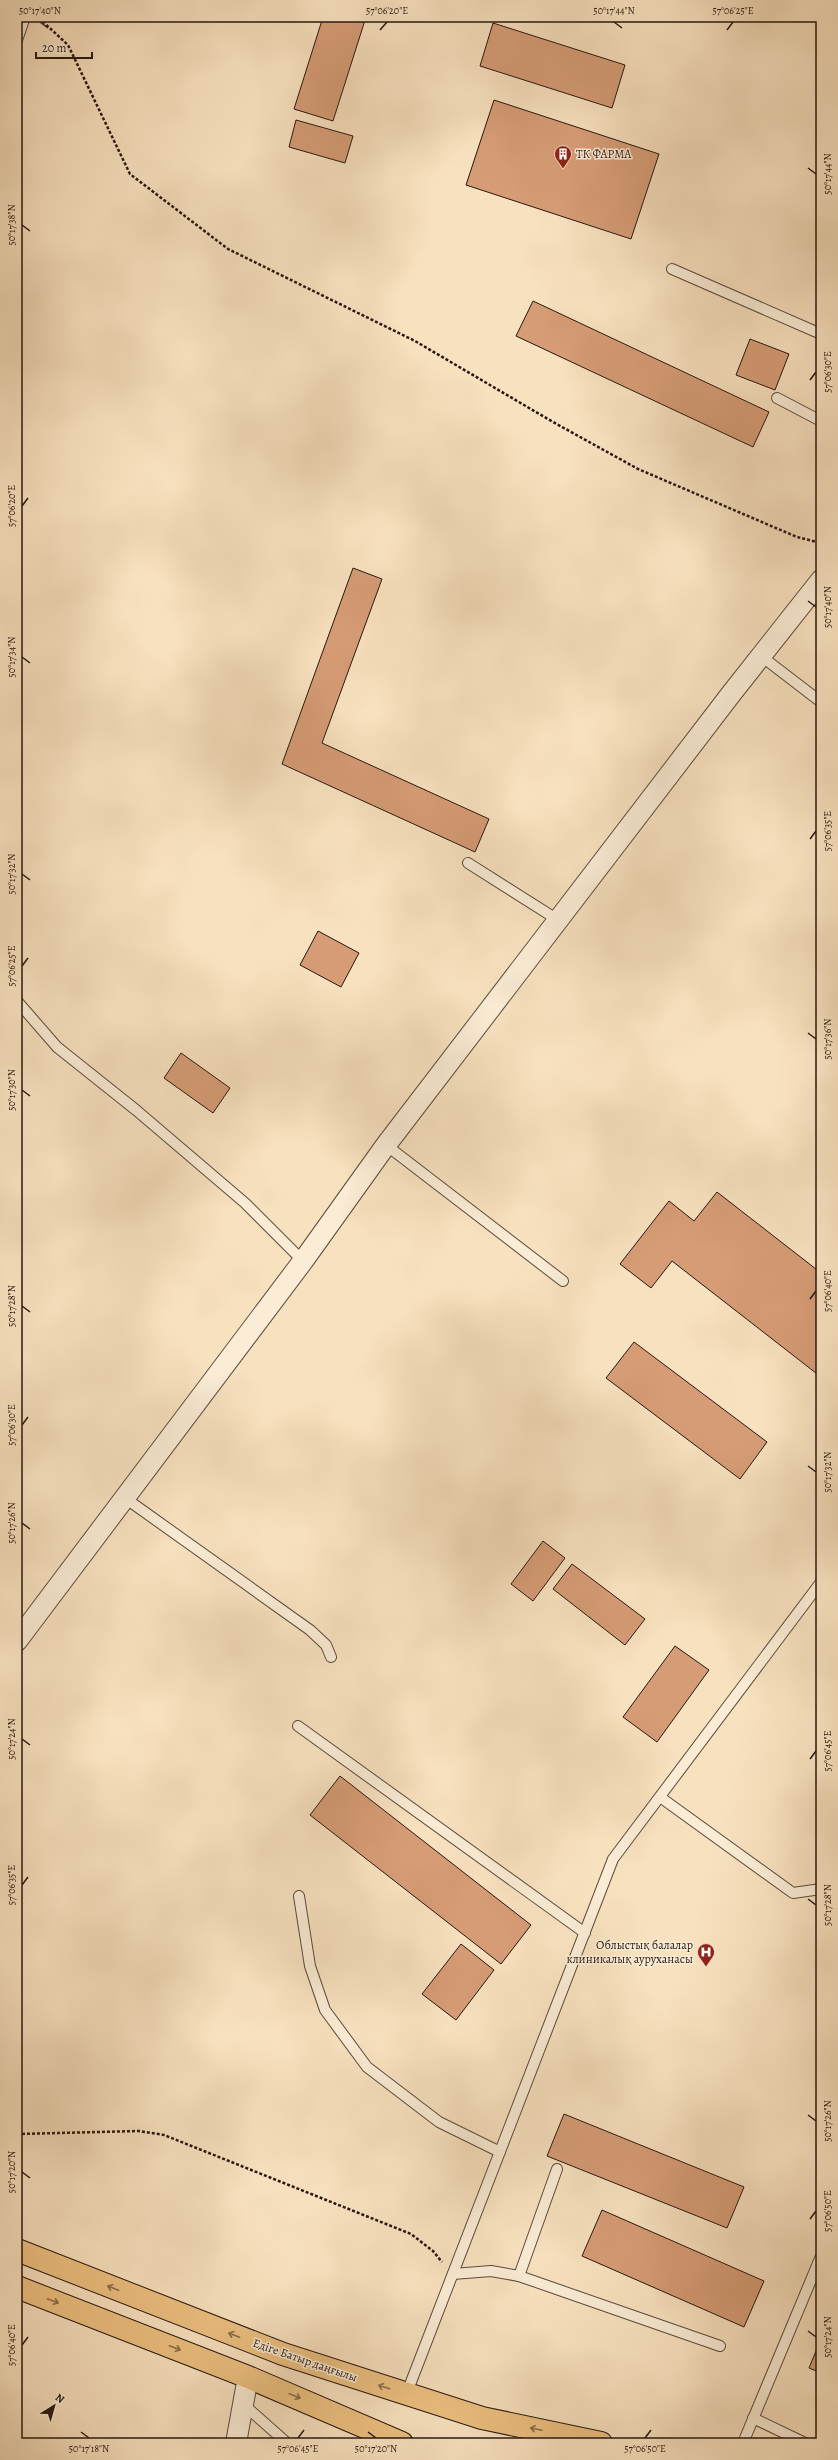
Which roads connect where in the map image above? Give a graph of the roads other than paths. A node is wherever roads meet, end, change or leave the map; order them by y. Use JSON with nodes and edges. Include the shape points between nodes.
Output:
{"nodes":[{"id":1,"x":25,"y":17,"type":"edge"},
{"id":2,"x":17,"y":40,"type":"edge"},
{"id":3,"x":672,"y":269,"type":"dead end"},
{"id":4,"x":821,"y":334,"type":"edge"},
{"id":5,"x":777,"y":398,"type":"dead end"},
{"id":6,"x":821,"y":420,"type":"edge"},
{"id":7,"x":821,"y":580,"type":"edge"},
{"id":8,"x":761,"y":656,"type":"junction"},
{"id":9,"x":821,"y":702,"type":"edge"},
{"id":10,"x":468,"y":863,"type":"dead end"},
{"id":11,"x":558,"y":920,"type":"junction"},
{"id":12,"x":17,"y":1001,"type":"edge"},
{"id":13,"x":386,"y":1145,"type":"junction"},
{"id":14,"x":304,"y":1261,"type":"junction"},
{"id":15,"x":563,"y":1281,"type":"dead end"},
{"id":16,"x":125,"y":1498,"type":"junction"},
{"id":17,"x":821,"y":1582,"type":"edge"},
{"id":18,"x":17,"y":1641,"type":"edge"},
{"id":19,"x":331,"y":1657,"type":"dead end"},
{"id":20,"x":298,"y":1726,"type":"dead end"},
{"id":21,"x":660,"y":1797,"type":"junction"},
{"id":22,"x":821,"y":1889,"type":"edge"},
{"id":23,"x":299,"y":1896,"type":"dead end"},
{"id":24,"x":585,"y":1933,"type":"junction"},
{"id":25,"x":500,"y":2152,"type":"junction"},
{"id":26,"x":557,"y":2169,"type":"dead end"},
{"id":27,"x":17,"y":2250,"type":"edge"},
{"id":28,"x":821,"y":2256,"type":"edge"},
{"id":29,"x":453,"y":2274,"type":"junction"},
{"id":30,"x":519,"y":2276,"type":"junction"},
{"id":31,"x":17,"y":2287,"type":"edge"},
{"id":32,"x":720,"y":2346,"type":"dead end"},
{"id":33,"x":248,"y":2377,"type":"junction"},
{"id":34,"x":406,"y":2394,"type":"junction"},
{"id":35,"x":243,"y":2404,"type":"junction"},
{"id":36,"x":753,"y":2418,"type":"junction"},
{"id":37,"x":236,"y":2443,"type":"edge"},
{"id":38,"x":287,"y":2443,"type":"edge"},
{"id":39,"x":402,"y":2443,"type":"edge"},
{"id":40,"x":601,"y":2443,"type":"edge"},
{"id":41,"x":743,"y":2443,"type":"edge"},
{"id":42,"x":805,"y":2443,"type":"edge"}],
"edges":[{"from":1,"to":2,"type":"lane"},
{"from":3,"to":4,"type":"lane"},
{"from":5,"to":6,"type":"lane"},
{"from":7,"to":8,"type":"street"},
{"from":8,"to":9,"type":"lane"},
{"from":8,"to":11,"type":"street"},
{"from":10,"to":11,"type":"lane"},
{"from":11,"to":13,"type":"street"},
{"from":12,"to":14,"type":"lane","via":[[57,1047],[239,1198]]},
{"from":13,"to":14,"type":"street"},
{"from":13,"to":15,"type":"lane"},
{"from":14,"to":16,"type":"street"},
{"from":16,"to":18,"type":"street"},
{"from":16,"to":19,"type":"lane","via":[[310,1630],[326,1646]]},
{"from":17,"to":21,"type":"lane"},
{"from":20,"to":24,"type":"lane"},
{"from":21,"to":22,"type":"lane","via":[[794,1893]]},
{"from":21,"to":24,"type":"lane","via":[[613,1859]]},
{"from":23,"to":25,"type":"lane","via":[[310,1966],[325,2010],[367,2067],[439,2122]]},
{"from":24,"to":25,"type":"lane"},
{"from":25,"to":29,"type":"lane"},
{"from":26,"to":30,"type":"lane"},
{"from":34,"to":27,"type":"main road","name":"Едіге Батыр даңғылы","one_way":true,"via":[[283,2354]]},
{"from":28,"to":36,"type":"lane"},
{"from":29,"to":30,"type":"lane","via":[[491,2271]]},
{"from":29,"to":34,"type":"lane"},
{"from":30,"to":32,"type":"lane"},
{"from":31,"to":33,"type":"main road","one_way":true},
{"from":33,"to":35,"type":"street"},
{"from":33,"to":39,"type":"main road","one_way":true},
{"from":40,"to":34,"type":"main road","name":"Едіге Батыр даңғылы","one_way":true,"via":[[482,2418]]},
{"from":35,"to":37,"type":"street"},
{"from":35,"to":38,"type":"lane"},
{"from":36,"to":41,"type":"lane"},
{"from":36,"to":42,"type":"lane"}]}
